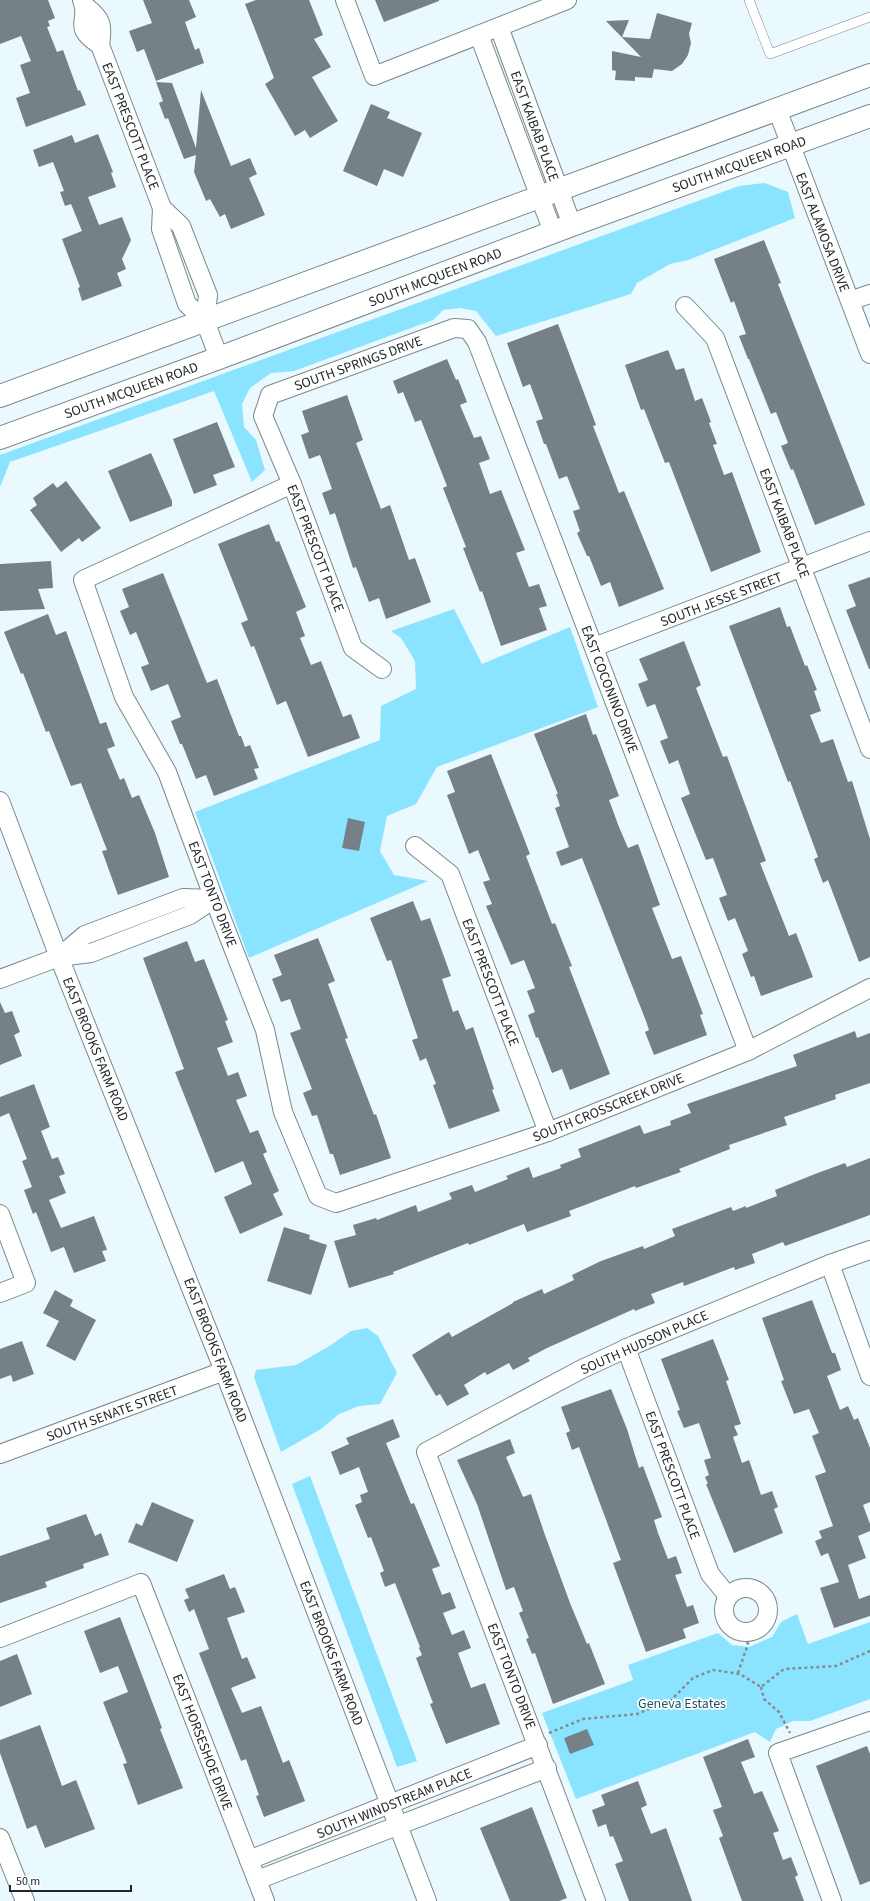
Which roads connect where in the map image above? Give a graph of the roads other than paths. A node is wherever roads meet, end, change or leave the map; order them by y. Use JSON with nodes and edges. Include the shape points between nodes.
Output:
{"nodes":[{"id":1,"x":345,"y":0,"type":"edge"},
{"id":2,"x":567,"y":0,"type":"edge"},
{"id":3,"x":749,"y":0,"type":"edge"},
{"id":4,"x":83,"y":3,"type":"edge"},
{"id":5,"x":870,"y":17,"type":"edge"},
{"id":6,"x":498,"y":27,"type":"junction"},
{"id":7,"x":479,"y":35,"type":"junction"},
{"id":8,"x":870,"y":74,"type":"edge"},
{"id":9,"x":510,"y":86,"type":"junction"},
{"id":10,"x":777,"y":109,"type":"junction"},
{"id":11,"x":870,"y":116,"type":"edge"},
{"id":12,"x":791,"y":146,"type":"junction"},
{"id":13,"x":550,"y":194,"type":"junction"},
{"id":14,"x":162,"y":208,"type":"junction"},
{"id":15,"x":563,"y":228,"type":"junction"},
{"id":16,"x":190,"y":250,"type":"junction"},
{"id":17,"x":171,"y":257,"type":"junction"},
{"id":18,"x":870,"y":294,"type":"edge"},
{"id":19,"x":850,"y":301,"type":"junction"},
{"id":20,"x":685,"y":306,"type":"dead end"},
{"id":21,"x":205,"y":321,"type":"junction"},
{"id":22,"x":468,"y":330,"type":"joint"},
{"id":23,"x":870,"y":354,"type":"edge"},
{"id":24,"x":219,"y":358,"type":"junction"},
{"id":25,"x":0,"y":396,"type":"edge"},
{"id":26,"x":263,"y":416,"type":"joint"},
{"id":27,"x":0,"y":438,"type":"edge"},
{"id":28,"x":292,"y":484,"type":"junction"},
{"id":29,"x":870,"y":541,"type":"edge"},
{"id":30,"x":802,"y":567,"type":"junction"},
{"id":31,"x":594,"y":647,"type":"junction"},
{"id":32,"x":382,"y":669,"type":"dead end"},
{"id":33,"x":870,"y":749,"type":"edge"},
{"id":34,"x":0,"y":801,"type":"edge"},
{"id":35,"x":415,"y":846,"type":"dead end"},
{"id":36,"x":214,"y":899,"type":"junction"},
{"id":37,"x":59,"y":957,"type":"junction"},
{"id":38,"x":0,"y":979,"type":"edge"},
{"id":39,"x":870,"y":988,"type":"edge"},
{"id":40,"x":748,"y":1051,"type":"junction"},
{"id":41,"x":548,"y":1132,"type":"junction"},
{"id":42,"x":336,"y":1204,"type":"joint"},
{"id":43,"x":0,"y":1214,"type":"edge"},
{"id":44,"x":870,"y":1250,"type":"edge"},
{"id":45,"x":830,"y":1264,"type":"junction"},
{"id":46,"x":0,"y":1293,"type":"edge"},
{"id":47,"x":626,"y":1348,"type":"junction"},
{"id":48,"x":224,"y":1372,"type":"junction"},
{"id":49,"x":870,"y":1376,"type":"edge"},
{"id":50,"x":426,"y":1452,"type":"joint"},
{"id":51,"x":0,"y":1454,"type":"edge"},
{"id":52,"x":728,"y":1596,"type":"junction"},
{"id":53,"x":0,"y":1638,"type":"edge"},
{"id":54,"x":870,"y":1721,"type":"edge"},
{"id":55,"x":537,"y":1742,"type":"junction"},
{"id":56,"x":547,"y":1768,"type":"junction"},
{"id":57,"x":390,"y":1804,"type":"junction"},
{"id":58,"x":398,"y":1825,"type":"junction"},
{"id":59,"x":0,"y":1838,"type":"edge"},
{"id":60,"x":324,"y":1843,"type":"junction"},
{"id":61,"x":250,"y":1860,"type":"junction"},
{"id":62,"x":257,"y":1880,"type":"junction"},
{"id":63,"x":25,"y":1901,"type":"edge"},
{"id":64,"x":265,"y":1901,"type":"edge"},
{"id":65,"x":427,"y":1901,"type":"edge"},
{"id":66,"x":596,"y":1901,"type":"edge"},
{"id":67,"x":832,"y":1901,"type":"edge"}],
"edges":[{"from":1,"to":7,"type":"street","via":[[374,76]]},
{"from":2,"to":6,"type":"street"},
{"from":3,"to":5,"type":"lane","via":[[770,54]]},
{"from":4,"to":14,"type":"street","name":"EAST PRESCOTT PLACE","via":[[101,22],[100,45]]},
{"from":6,"to":7,"type":"street"},
{"from":6,"to":9,"type":"street","name":"EAST KAIBAB PLACE"},
{"from":7,"to":9,"type":"street","name":"EAST KAIBAB PLACE"},
{"from":8,"to":10,"type":"main road"},
{"from":9,"to":13,"type":"street","name":"EAST KAIBAB PLACE"},
{"from":10,"to":12,"type":"street","name":"EAST ALAMOSA DRIVE"},
{"from":10,"to":13,"type":"main road"},
{"from":11,"to":12,"type":"main road","name":"SOUTH MCQUEEN ROAD"},
{"from":12,"to":15,"type":"main road","name":"SOUTH MCQUEEN ROAD"},
{"from":12,"to":19,"type":"street","name":"EAST ALAMOSA DRIVE"},
{"from":13,"to":15,"type":"street","name":"EAST KAIBAB PLACE"},
{"from":13,"to":21,"type":"main road"},
{"from":14,"to":16,"type":"street","name":"EAST PRESCOTT PLACE","via":[[180,226]]},
{"from":14,"to":17,"type":"street","name":"EAST PRESCOTT PLACE","via":[[161,229]]},
{"from":15,"to":24,"type":"main road","name":"SOUTH MCQUEEN ROAD"},
{"from":16,"to":17,"type":"street"},
{"from":16,"to":21,"type":"street","name":"EAST PRESCOTT PLACE","via":[[208,295]]},
{"from":17,"to":21,"type":"street","name":"EAST PRESCOTT PLACE","via":[[187,304]]},
{"from":18,"to":19,"type":"street"},
{"from":19,"to":23,"type":"street","name":"EAST ALAMOSA DRIVE"},
{"from":20,"to":30,"type":"street","name":"EAST KAIBAB PLACE","via":[[715,338]]},
{"from":21,"to":24,"type":"street","name":"EAST PRESCOTT PLACE"},
{"from":21,"to":25,"type":"main road"},
{"from":22,"to":26,"type":"street","name":"SOUTH SPRINGS DRIVE","via":[[454,328],[270,395]]},
{"from":22,"to":31,"type":"street","name":"EAST COCONINO DRIVE","via":[[477,342]]},
{"from":24,"to":27,"type":"main road","name":"SOUTH MCQUEEN ROAD"},
{"from":26,"to":28,"type":"street","name":"EAST PRESCOTT PLACE"},
{"from":28,"to":32,"type":"street","name":"EAST PRESCOTT PLACE","via":[[354,648]]},
{"from":28,"to":36,"type":"street","name":"EAST TONTO DRIVE","via":[[83,580],[124,697],[167,772]]},
{"from":29,"to":30,"type":"street","name":"SOUTH JESSE STREET"},
{"from":30,"to":31,"type":"street","name":"SOUTH JESSE STREET"},
{"from":30,"to":33,"type":"street","name":"EAST KAIBAB PLACE"},
{"from":31,"to":40,"type":"street","name":"EAST COCONINO DRIVE"},
{"from":34,"to":37,"type":"street","name":"EAST BROOKS FARM ROAD"},
{"from":35,"to":41,"type":"street","name":"EAST PRESCOTT PLACE","via":[[450,874]]},
{"from":36,"to":37,"type":"street","via":[[176,900],[85,935]]},
{"from":36,"to":42,"type":"street","name":"EAST TONTO DRIVE","via":[[266,1030],[283,1112],[318,1196]]},
{"from":37,"to":38,"type":"street"},
{"from":37,"to":48,"type":"street","name":"EAST BROOKS FARM ROAD"},
{"from":39,"to":40,"type":"street","name":"SOUTH CROSSCREEK DRIVE"},
{"from":40,"to":41,"type":"street","name":"SOUTH CROSSCREEK DRIVE"},
{"from":41,"to":42,"type":"street","name":"SOUTH CROSSCREEK DRIVE"},
{"from":43,"to":46,"type":"street","via":[[26,1283]]},
{"from":44,"to":45,"type":"street","name":"SOUTH HUDSON PLACE"},
{"from":45,"to":47,"type":"street","name":"SOUTH HUDSON PLACE"},
{"from":45,"to":49,"type":"street"},
{"from":47,"to":50,"type":"street","name":"SOUTH HUDSON PLACE"},
{"from":47,"to":52,"type":"street","name":"EAST PRESCOTT PLACE","via":[[710,1574]]},
{"from":48,"to":51,"type":"street","name":"SOUTH SENATE STREET"},
{"from":48,"to":57,"type":"street","name":"EAST BROOKS FARM ROAD"},
{"from":50,"to":55,"type":"street","name":"EAST TONTO DRIVE"},
{"from":52,"to":52,"type":"street","via":[[739,1589],[748,1588],[756,1590],[766,1600],[768,1609],[759,1628],[752,1632],[743,1632],[736,1630],[726,1620],[723,1610]]},
{"from":53,"to":61,"type":"street","name":"EAST HORSESHOE DRIVE","via":[[141,1583]]},
{"from":54,"to":67,"type":"street","via":[[778,1753]]},
{"from":55,"to":56,"type":"street","name":"EAST TONTO DRIVE"},
{"from":55,"to":57,"type":"street","name":"SOUTH WINDSTREAM PLACE"},
{"from":56,"to":58,"type":"street","name":"SOUTH WINDSTREAM PLACE"},
{"from":56,"to":66,"type":"street","name":"EAST TONTO DRIVE"},
{"from":57,"to":58,"type":"street","name":"EAST BROOKS FARM ROAD"},
{"from":57,"to":60,"type":"street","name":"SOUTH WINDSTREAM PLACE"},
{"from":58,"to":60,"type":"street","name":"SOUTH WINDSTREAM PLACE"},
{"from":58,"to":65,"type":"street","name":"EAST BROOKS FARM ROAD"},
{"from":59,"to":63,"type":"street"},
{"from":60,"to":61,"type":"street","name":"SOUTH WINDSTREAM PLACE"},
{"from":60,"to":62,"type":"street","name":"SOUTH WINDSTREAM PLACE"},
{"from":61,"to":62,"type":"street","name":"EAST HORSESHOE DRIVE"},
{"from":62,"to":64,"type":"street","name":"EAST HORSESHOE DRIVE"}]}
